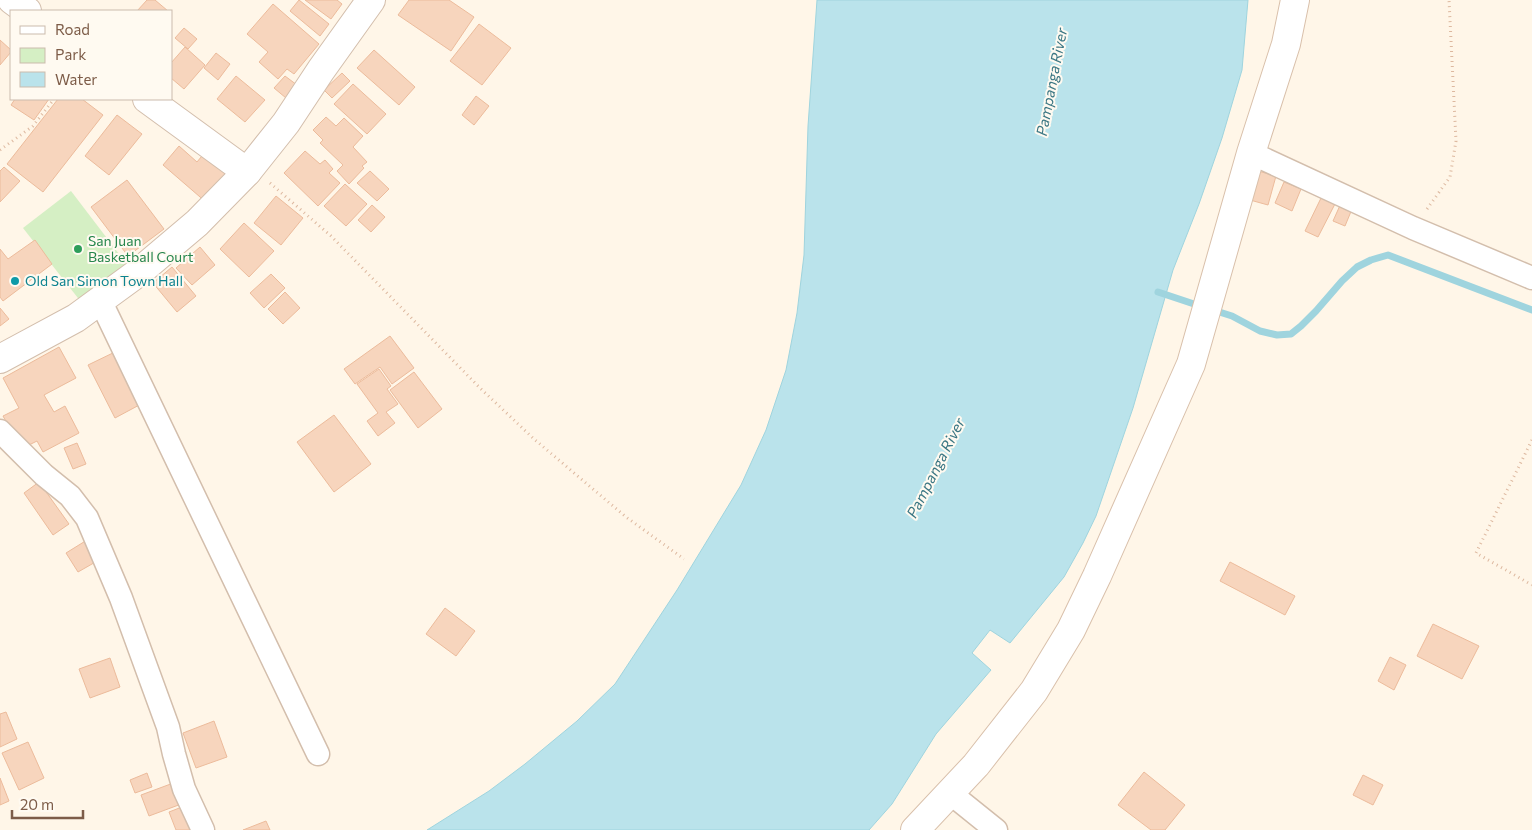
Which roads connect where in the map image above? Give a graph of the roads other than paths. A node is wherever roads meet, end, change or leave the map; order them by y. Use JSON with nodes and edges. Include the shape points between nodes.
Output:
{"nodes":[{"id":1,"x":12,"y":0,"type":"edge"},
{"id":2,"x":371,"y":0,"type":"edge"},
{"id":3,"x":1295,"y":0,"type":"edge"},
{"id":4,"x":27,"y":10,"type":"edge"},
{"id":5,"x":148,"y":100,"type":"edge"},
{"id":6,"x":1252,"y":153,"type":"junction"},
{"id":7,"x":247,"y":172,"type":"junction"},
{"id":8,"x":1532,"y":278,"type":"edge"},
{"id":9,"x":100,"y":300,"type":"junction"},
{"id":10,"x":0,"y":359,"type":"edge"},
{"id":11,"x":0,"y":431,"type":"edge"},
{"id":12,"x":318,"y":754,"type":"dead end"},
{"id":13,"x":950,"y":793,"type":"junction"},
{"id":14,"x":203,"y":830,"type":"edge"},
{"id":15,"x":915,"y":830,"type":"edge"},
{"id":16,"x":996,"y":830,"type":"edge"}],
"edges":[{"from":1,"to":4,"type":"main road"},
{"from":2,"to":7,"type":"main road","via":[[286,123]]},
{"from":3,"to":6,"type":"main road","via":[[1286,44]]},
{"from":5,"to":7,"type":"main road"},
{"from":6,"to":8,"type":"street","via":[[1413,228]]},
{"from":6,"to":13,"type":"main road","via":[[1191,364],[1097,576],[1071,630],[1034,691]]},
{"from":7,"to":9,"type":"main road","via":[[197,223]]},
{"from":9,"to":10,"type":"main road","via":[[76,318]]},
{"from":9,"to":12,"type":"street"},
{"from":11,"to":14,"type":"street","via":[[70,496],[87,518],[121,598],[168,727],[184,789]]},
{"from":13,"to":15,"type":"main road"},
{"from":13,"to":16,"type":"street"}]}
